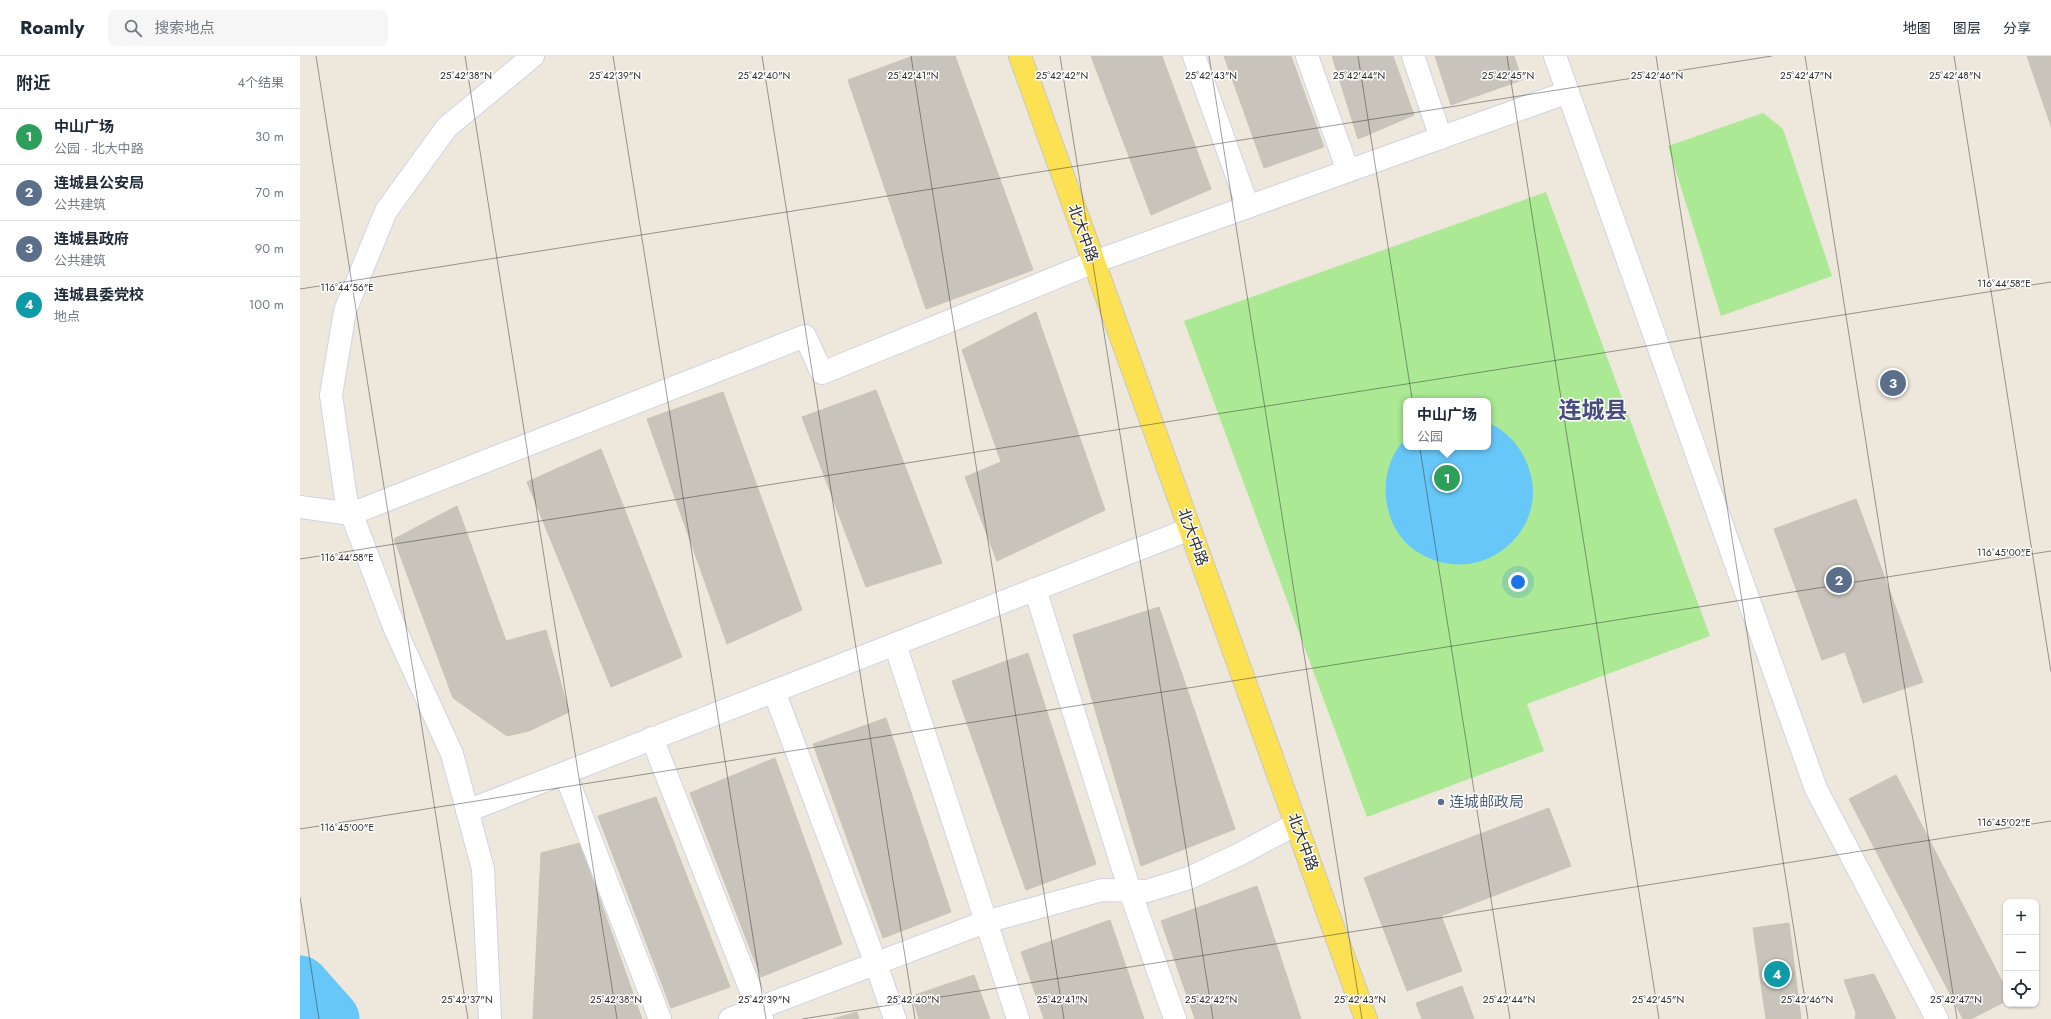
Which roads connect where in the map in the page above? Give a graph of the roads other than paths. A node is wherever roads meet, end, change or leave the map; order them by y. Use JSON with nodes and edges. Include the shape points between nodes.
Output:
{"nodes":[{"id":1,"x":534,"y":56,"type":"edge"},
{"id":2,"x":1020,"y":56,"type":"edge"},
{"id":3,"x":1194,"y":56,"type":"edge"},
{"id":4,"x":1307,"y":56,"type":"edge"},
{"id":5,"x":1413,"y":56,"type":"edge"},
{"id":6,"x":1555,"y":56,"type":"edge"},
{"id":7,"x":1568,"y":92,"type":"junction"},
{"id":8,"x":1442,"y":138,"type":"junction"},
{"id":9,"x":1348,"y":171,"type":"junction"},
{"id":10,"x":1248,"y":207,"type":"junction"},
{"id":11,"x":1094,"y":262,"type":"junction"},
{"id":12,"x":300,"y":507,"type":"edge"},
{"id":13,"x":351,"y":514,"type":"junction"},
{"id":14,"x":1190,"y":529,"type":"junction"},
{"id":15,"x":1035,"y":589,"type":"junction"},
{"id":16,"x":895,"y":644,"type":"junction"},
{"id":17,"x":774,"y":691,"type":"junction"},
{"id":18,"x":652,"y":738,"type":"junction"},
{"id":19,"x":565,"y":773,"type":"junction"},
{"id":20,"x":467,"y":811,"type":"junction"},
{"id":21,"x":1296,"y":824,"type":"junction"},
{"id":22,"x":1130,"y":891,"type":"junction"},
{"id":23,"x":985,"y":922,"type":"junction"},
{"id":24,"x":876,"y":964,"type":"junction"},
{"id":25,"x":760,"y":1014,"type":"edge"},
{"id":26,"x":490,"y":1019,"type":"edge"},
{"id":27,"x":660,"y":1019,"type":"edge"},
{"id":28,"x":730,"y":1019,"type":"edge"},
{"id":29,"x":894,"y":1019,"type":"edge"},
{"id":30,"x":1018,"y":1019,"type":"edge"},
{"id":31,"x":1175,"y":1019,"type":"edge"},
{"id":32,"x":1366,"y":1019,"type":"edge"},
{"id":33,"x":1937,"y":1019,"type":"edge"}],
"edges":[{"from":1,"to":13,"type":"street","via":[[446,127],[386,211],[345,311],[331,394],[346,499]]},
{"from":2,"to":11,"type":"main road","name":"北大中路"},
{"from":3,"to":10,"type":"street"},
{"from":4,"to":9,"type":"street"},
{"from":5,"to":8,"type":"street"},
{"from":6,"to":7,"type":"street"},
{"from":7,"to":8,"type":"street"},
{"from":7,"to":33,"type":"street","via":[[1816,789]]},
{"from":8,"to":9,"type":"street"},
{"from":9,"to":10,"type":"street"},
{"from":10,"to":11,"type":"street"},
{"from":11,"to":13,"type":"street","via":[[822,373],[805,336]]},
{"from":11,"to":14,"type":"main road","name":"北大中路"},
{"from":12,"to":13,"type":"street"},
{"from":13,"to":20,"type":"street","via":[[395,629],[452,754]]},
{"from":14,"to":15,"type":"street"},
{"from":14,"to":21,"type":"main road","name":"北大中路"},
{"from":15,"to":16,"type":"street"},
{"from":15,"to":22,"type":"street"},
{"from":16,"to":17,"type":"street"},
{"from":16,"to":23,"type":"street"},
{"from":17,"to":18,"type":"street"},
{"from":17,"to":24,"type":"street"},
{"from":18,"to":19,"type":"street"},
{"from":18,"to":25,"type":"street"},
{"from":19,"to":20,"type":"street"},
{"from":19,"to":27,"type":"street"},
{"from":20,"to":26,"type":"street","via":[[483,869]]},
{"from":21,"to":22,"type":"street","via":[[1189,878],[1146,891]]},
{"from":21,"to":32,"type":"main road","name":"北大中路"},
{"from":22,"to":23,"type":"street","via":[[1102,890]]},
{"from":22,"to":31,"type":"street"},
{"from":23,"to":24,"type":"street"},
{"from":23,"to":30,"type":"street"},
{"from":24,"to":25,"type":"street"},
{"from":24,"to":29,"type":"street"},
{"from":25,"to":28,"type":"street"}]}
